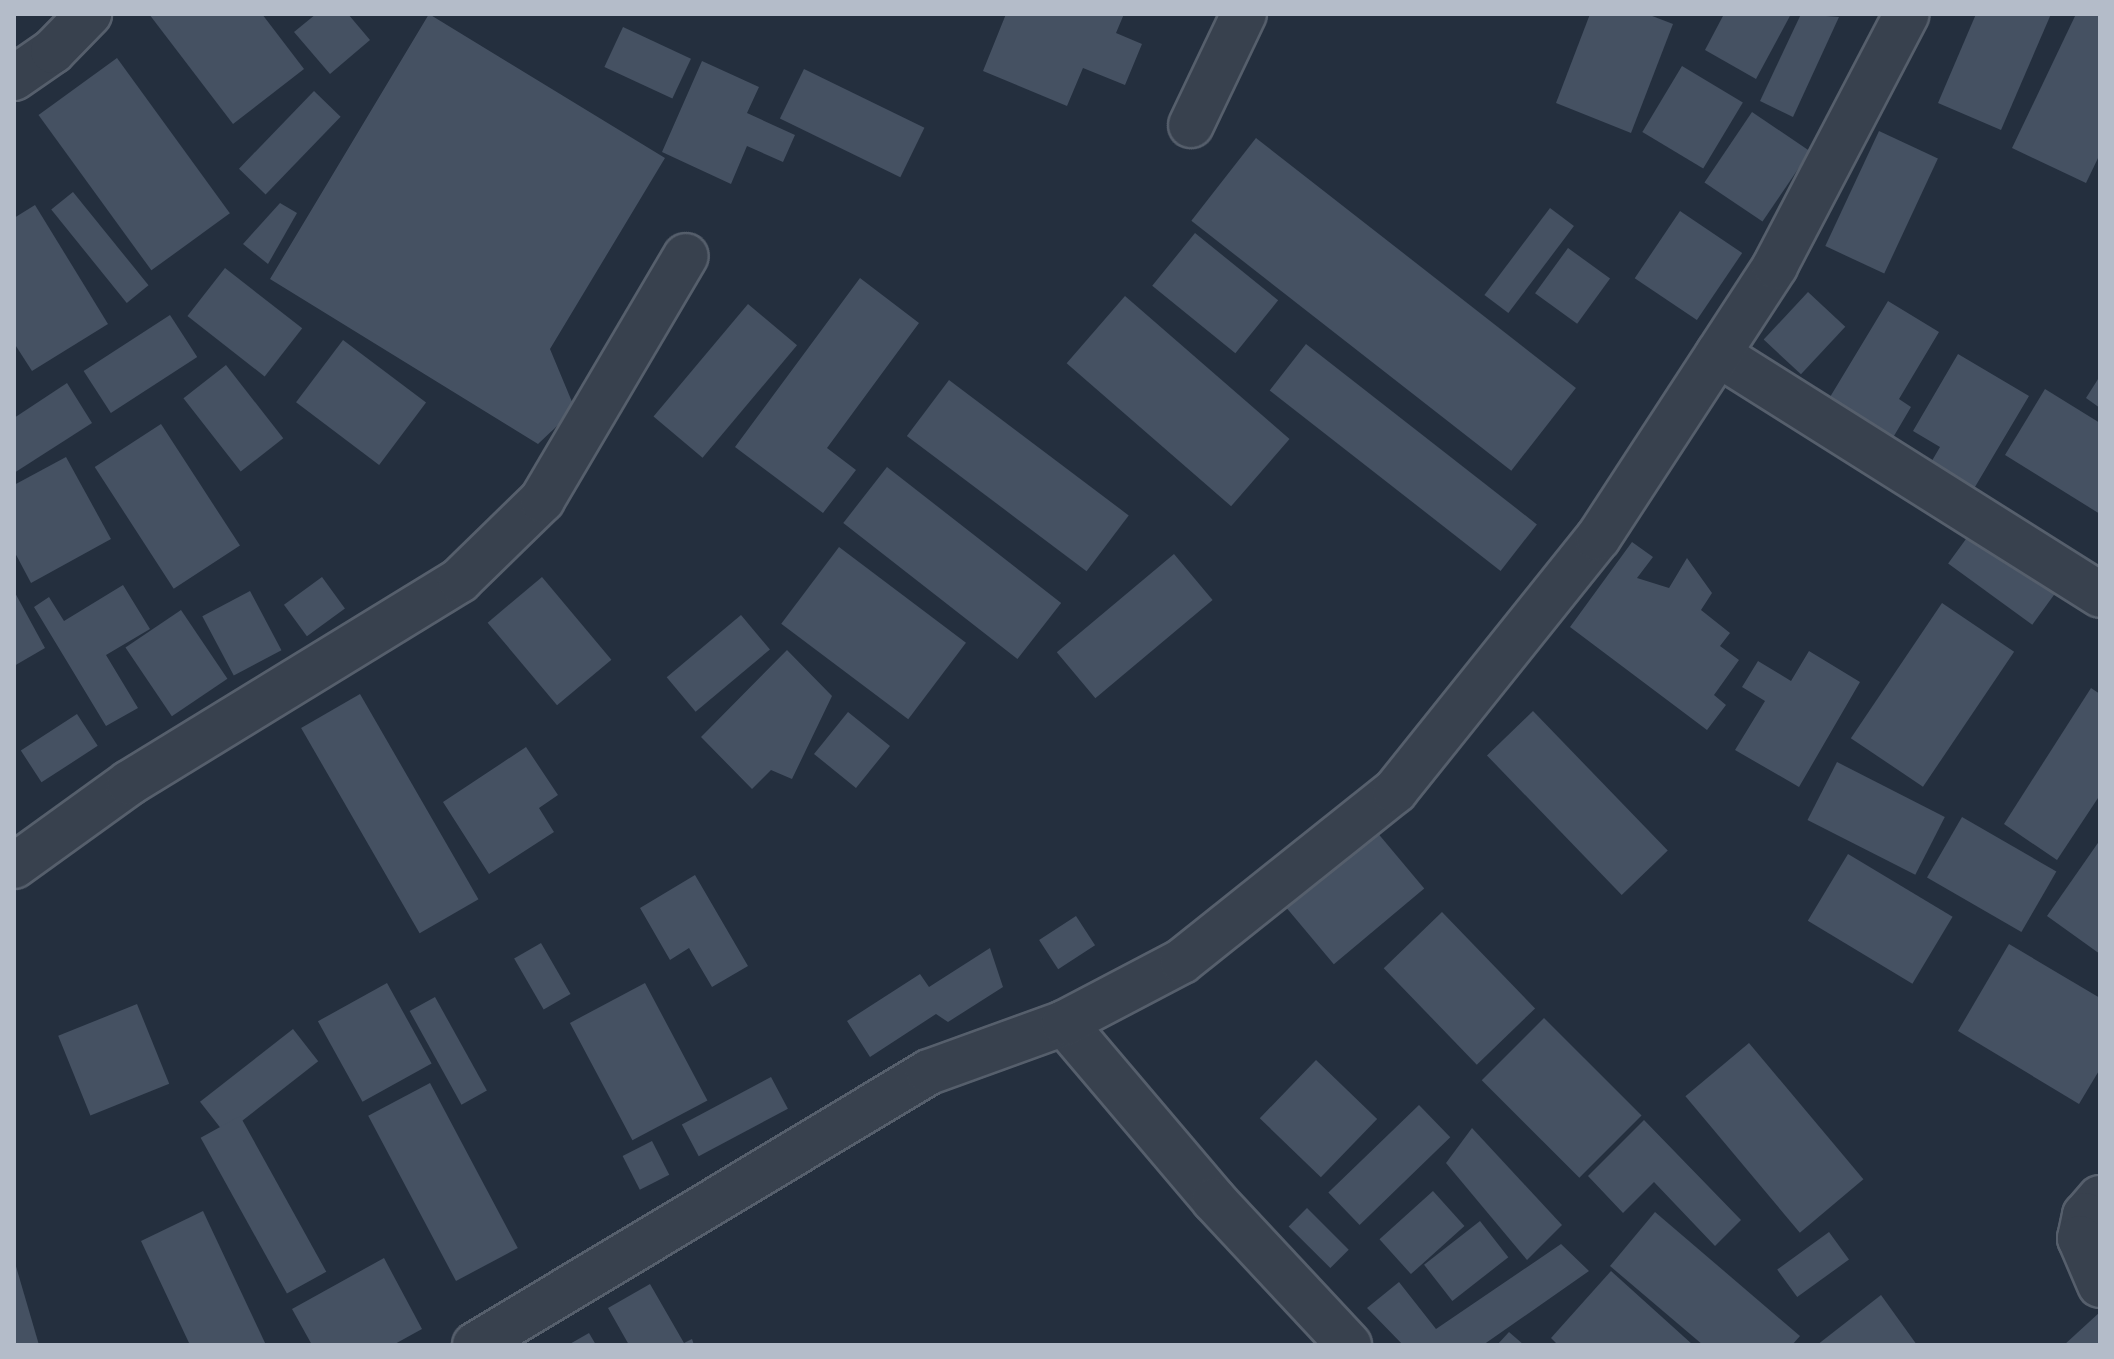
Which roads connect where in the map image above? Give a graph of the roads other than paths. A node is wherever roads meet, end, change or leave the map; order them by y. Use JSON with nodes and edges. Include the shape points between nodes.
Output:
{"nodes":[{"id":1,"x":89,"y":14,"type":"edge"},
{"id":2,"x":1244,"y":14,"type":"edge"},
{"id":3,"x":1907,"y":14,"type":"edge"},
{"id":4,"x":14,"y":78,"type":"edge"},
{"id":5,"x":1191,"y":125,"type":"dead end"},
{"id":6,"x":686,"y":256,"type":"dead end"},
{"id":7,"x":1718,"y":354,"type":"junction"},
{"id":8,"x":2100,"y":595,"type":"edge"},
{"id":9,"x":14,"y":866,"type":"edge"},
{"id":10,"x":1064,"y":1023,"type":"junction"},
{"id":11,"x":2100,"y":1198,"type":"edge"},
{"id":12,"x":2100,"y":1285,"type":"edge"},
{"id":13,"x":475,"y":1345,"type":"edge"},
{"id":14,"x":1349,"y":1345,"type":"edge"}],
"edges":[{"from":1,"to":4,"type":"street","via":[[53,51]]},
{"from":2,"to":5,"type":"street"},
{"from":3,"to":7,"type":"street","via":[[1775,266]]},
{"from":6,"to":9,"type":"street","via":[[542,500],[460,580],[129,783]]},
{"from":7,"to":8,"type":"street"},
{"from":7,"to":10,"type":"street","via":[[1598,538],[1395,791],[1182,961]]},
{"from":10,"to":13,"type":"street","via":[[929,1072]]},
{"from":10,"to":14,"type":"street","via":[[1214,1200]]},
{"from":11,"to":12,"type":"street","via":[[2085,1215],[2080,1238]]}]}
